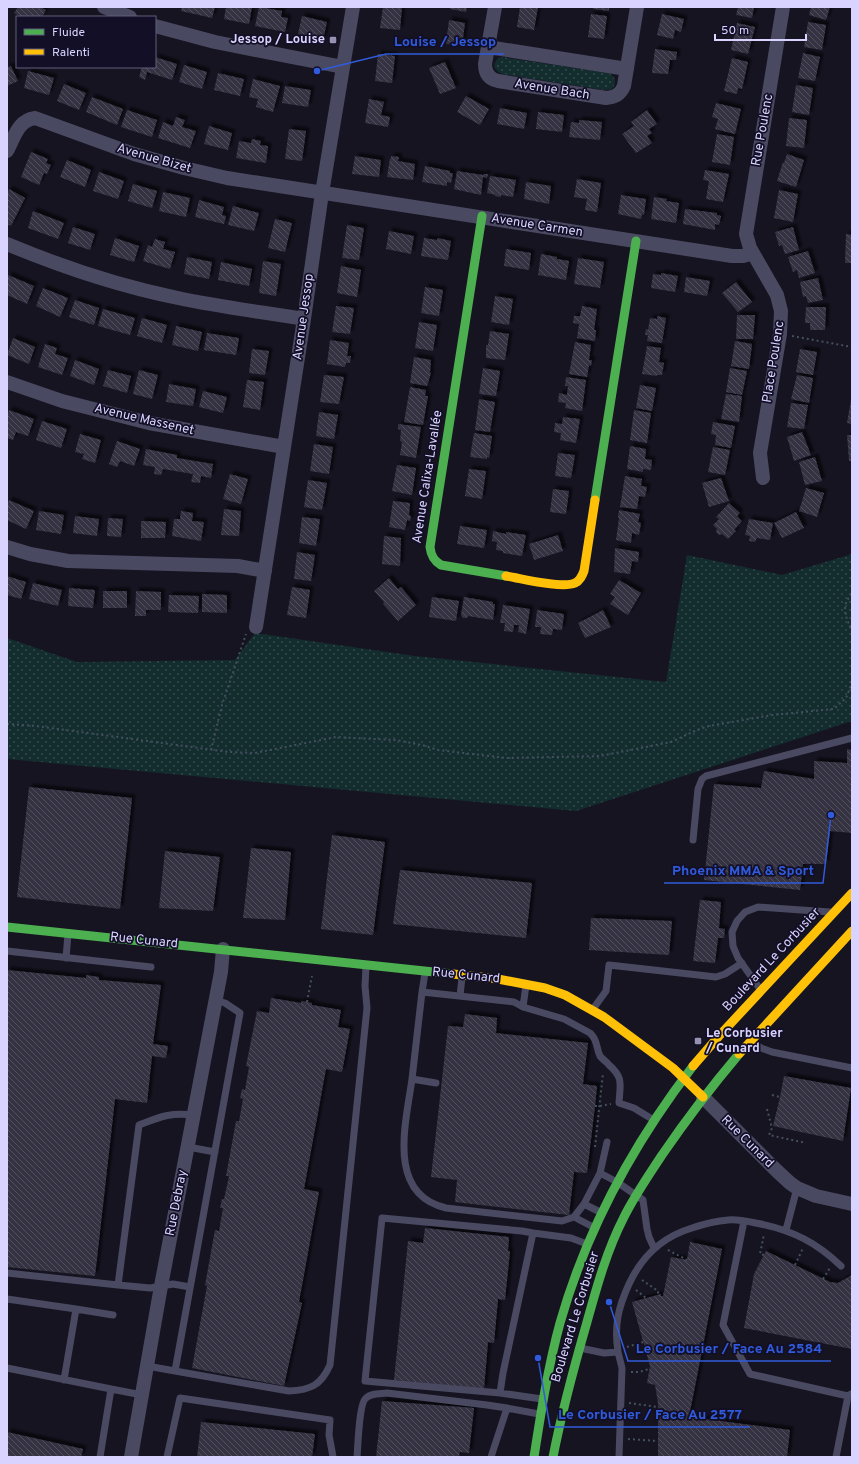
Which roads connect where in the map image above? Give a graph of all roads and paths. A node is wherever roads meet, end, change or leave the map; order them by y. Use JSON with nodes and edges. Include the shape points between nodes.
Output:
{"nodes":[{"id":1,"x":104,"y":7,"type":"edge"},
{"id":2,"x":353,"y":7,"type":"edge"},
{"id":3,"x":495,"y":7,"type":"edge"},
{"id":4,"x":637,"y":7,"type":"edge"},
{"id":5,"x":784,"y":7,"type":"edge"},
{"id":6,"x":127,"y":16,"type":"edge"},
{"id":7,"x":156,"y":26,"type":"edge"},
{"id":8,"x":488,"y":48,"type":"junction"},
{"id":9,"x":343,"y":67,"type":"junction"},
{"id":10,"x":627,"y":69,"type":"junction"},
{"id":11,"x":7,"y":151,"type":"edge"},
{"id":12,"x":322,"y":193,"type":"junction"},
{"id":13,"x":482,"y":216,"type":"junction"},
{"id":14,"x":636,"y":241,"type":"junction"},
{"id":15,"x":7,"y":244,"type":"edge"},
{"id":16,"x":753,"y":253,"type":"junction"},
{"id":17,"x":304,"y":319,"type":"junction"},
{"id":18,"x":790,"y":336,"type":"dead end"},
{"id":19,"x":852,"y":347,"type":"edge"},
{"id":20,"x":7,"y":382,"type":"edge"},
{"id":21,"x":284,"y":447,"type":"junction"},
{"id":22,"x":763,"y":478,"type":"dead end"},
{"id":23,"x":7,"y":547,"type":"edge"},
{"id":24,"x":265,"y":571,"type":"junction"},
{"id":25,"x":852,"y":594,"type":"edge"},
{"id":26,"x":251,"y":630,"type":"joint"},
{"id":27,"x":852,"y":632,"type":"edge"},
{"id":28,"x":852,"y":678,"type":"edge"},
{"id":29,"x":7,"y":724,"type":"edge"},
{"id":30,"x":852,"y":738,"type":"edge"},
{"id":31,"x":211,"y":750,"type":"junction"},
{"id":32,"x":693,"y":840,"type":"dead end"},
{"id":33,"x":852,"y":893,"type":"edge"},
{"id":34,"x":834,"y":912,"type":"junction"},
{"id":35,"x":7,"y":927,"type":"edge"},
{"id":36,"x":852,"y":931,"type":"edge"},
{"id":37,"x":69,"y":933,"type":"junction"},
{"id":38,"x":223,"y":949,"type":"junction"},
{"id":39,"x":7,"y":951,"type":"edge"},
{"id":40,"x":66,"y":958,"type":"junction"},
{"id":41,"x":742,"y":963,"type":"junction"},
{"id":42,"x":366,"y":965,"type":"junction"},
{"id":43,"x":151,"y":967,"type":"dead end"},
{"id":44,"x":425,"y":971,"type":"junction"},
{"id":45,"x":312,"y":973,"type":"dead end"},
{"id":46,"x":462,"y":976,"type":"junction"},
{"id":47,"x":526,"y":983,"type":"junction"},
{"id":48,"x":422,"y":992,"type":"junction"},
{"id":49,"x":761,"y":992,"type":"junction"},
{"id":50,"x":460,"y":996,"type":"junction"},
{"id":51,"x":215,"y":1000,"type":"junction"},
{"id":52,"x":307,"y":1002,"type":"dead end"},
{"id":53,"x":523,"y":1007,"type":"junction"},
{"id":54,"x":592,"y":1009,"type":"junction"},
{"id":55,"x":750,"y":1040,"type":"junction"},
{"id":56,"x":852,"y":1068,"type":"edge"},
{"id":57,"x":684,"y":1078,"type":"junction"},
{"id":58,"x":412,"y":1079,"type":"junction"},
{"id":59,"x":436,"y":1082,"type":"dead end"},
{"id":60,"x":602,"y":1085,"type":"dead end"},
{"id":61,"x":772,"y":1094,"type":"dead end"},
{"id":62,"x":703,"y":1097,"type":"junction"},
{"id":63,"x":780,"y":1097,"type":"dead end"},
{"id":64,"x":594,"y":1106,"type":"dead end"},
{"id":65,"x":600,"y":1106,"type":"junction"},
{"id":66,"x":767,"y":1109,"type":"dead end"},
{"id":67,"x":194,"y":1115,"type":"junction"},
{"id":68,"x":654,"y":1121,"type":"junction"},
{"id":69,"x":607,"y":1142,"type":"dead end"},
{"id":70,"x":806,"y":1143,"type":"dead end"},
{"id":71,"x":188,"y":1147,"type":"junction"},
{"id":72,"x":594,"y":1151,"type":"dead end"},
{"id":73,"x":215,"y":1152,"type":"junction"},
{"id":74,"x":600,"y":1174,"type":"junction"},
{"id":75,"x":617,"y":1182,"type":"junction"},
{"id":76,"x":797,"y":1188,"type":"junction"},
{"id":77,"x":636,"y":1195,"type":"junction"},
{"id":78,"x":584,"y":1204,"type":"junction"},
{"id":79,"x":852,"y":1204,"type":"edge"},
{"id":80,"x":602,"y":1213,"type":"junction"},
{"id":81,"x":574,"y":1217,"type":"junction"},
{"id":82,"x":744,"y":1221,"type":"junction"},
{"id":83,"x":595,"y":1227,"type":"junction"},
{"id":84,"x":786,"y":1230,"type":"junction"},
{"id":85,"x":765,"y":1232,"type":"dead end"},
{"id":86,"x":533,"y":1233,"type":"junction"},
{"id":87,"x":587,"y":1244,"type":"junction"},
{"id":88,"x":654,"y":1248,"type":"junction"},
{"id":89,"x":667,"y":1249,"type":"dead end"},
{"id":90,"x":764,"y":1255,"type":"dead end"},
{"id":91,"x":800,"y":1255,"type":"dead end"},
{"id":92,"x":686,"y":1260,"type":"dead end"},
{"id":93,"x":795,"y":1265,"type":"dead end"},
{"id":94,"x":841,"y":1266,"type":"dead end"},
{"id":95,"x":830,"y":1269,"type":"dead end"},
{"id":96,"x":7,"y":1273,"type":"edge"},
{"id":97,"x":823,"y":1279,"type":"dead end"},
{"id":98,"x":645,"y":1284,"type":"dead end"},
{"id":99,"x":118,"y":1286,"type":"junction"},
{"id":100,"x":161,"y":1286,"type":"junction"},
{"id":101,"x":190,"y":1287,"type":"junction"},
{"id":102,"x":638,"y":1291,"type":"dead end"},
{"id":103,"x":658,"y":1294,"type":"dead end"},
{"id":104,"x":646,"y":1298,"type":"dead end"},
{"id":105,"x":7,"y":1299,"type":"edge"},
{"id":106,"x":76,"y":1309,"type":"junction"},
{"id":107,"x":113,"y":1315,"type":"dead end"},
{"id":108,"x":643,"y":1342,"type":"dead end"},
{"id":109,"x":579,"y":1347,"type":"junction"},
{"id":110,"x":621,"y":1350,"type":"junction"},
{"id":111,"x":147,"y":1366,"type":"junction"},
{"id":112,"x":7,"y":1368,"type":"edge"},
{"id":113,"x":649,"y":1369,"type":"dead end"},
{"id":114,"x":175,"y":1370,"type":"junction"},
{"id":115,"x":639,"y":1372,"type":"dead end"},
{"id":116,"x":64,"y":1380,"type":"junction"},
{"id":117,"x":111,"y":1388,"type":"junction"},
{"id":118,"x":500,"y":1394,"type":"junction"},
{"id":119,"x":850,"y":1394,"type":"edge"},
{"id":120,"x":142,"y":1395,"type":"junction"},
{"id":121,"x":543,"y":1399,"type":"junction"},
{"id":122,"x":637,"y":1404,"type":"dead end"},
{"id":123,"x":658,"y":1407,"type":"dead end"},
{"id":124,"x":507,"y":1408,"type":"junction"},
{"id":125,"x":541,"y":1415,"type":"junction"},
{"id":126,"x":636,"y":1439,"type":"dead end"},
{"id":127,"x":658,"y":1441,"type":"dead end"},
{"id":128,"x":100,"y":1457,"type":"edge"},
{"id":129,"x":131,"y":1457,"type":"edge"},
{"id":130,"x":167,"y":1457,"type":"edge"},
{"id":131,"x":333,"y":1457,"type":"edge"},
{"id":132,"x":357,"y":1457,"type":"edge"},
{"id":133,"x":491,"y":1457,"type":"edge"},
{"id":134,"x":534,"y":1457,"type":"edge"},
{"id":135,"x":553,"y":1457,"type":"edge"},
{"id":136,"x":619,"y":1457,"type":"edge"},
{"id":137,"x":836,"y":1457,"type":"edge"}],
"edges":[{"from":1,"to":6,"type":"street"},
{"from":2,"to":9,"type":"street","name":"Avenue Jessop"},
{"from":3,"to":8,"type":"street","name":"Avenue Bach"},
{"from":4,"to":10,"type":"street","name":"Avenue Bach"},
{"from":5,"to":16,"type":"street","name":"Rue Poulenc","via":[[747,227],[747,242]]},
{"from":7,"to":9,"type":"street","via":[[215,42]]},
{"from":8,"to":10,"type":"street"},
{"from":8,"to":10,"type":"street","name":"Avenue Bach","via":[[485,68],[494,80],[606,98],[613,98],[621,92]]},
{"from":9,"to":12,"type":"street","name":"Avenue Jessop"},
{"from":11,"to":12,"type":"street","name":"Avenue Bizet","via":[[20,125],[28,119],[35,118],[114,148],[178,166],[228,178]]},
{"from":12,"to":13,"type":"street","name":"Avenue Carmen"},
{"from":12,"to":17,"type":"street","name":"Avenue Jessop"},
{"from":13,"to":14,"type":"street","name":"Avenue Carmen"},
{"from":13,"to":14,"type":"street","name":"Avenue Calixa-Lavallée","via":[[430,553],[435,562],[445,566],[560,585],[574,584],[582,578],[584,571]]},
{"from":14,"to":16,"type":"street","name":"Avenue Carmen","via":[[737,257]]},
{"from":15,"to":17,"type":"street","via":[[76,270],[159,294]]},
{"from":16,"to":22,"type":"street","name":"Place Poulenc","via":[[775,290],[781,311],[780,334],[760,452]]},
{"from":17,"to":21,"type":"street","name":"Avenue Jessop"},
{"from":18,"to":19,"type":"path"},
{"from":20,"to":21,"type":"street","name":"Avenue Massenet","via":[[62,401],[143,422]]},
{"from":21,"to":24,"type":"street","name":"Avenue Jessop"},
{"from":23,"to":24,"type":"street","via":[[36,556],[68,561],[238,566]]},
{"from":24,"to":26,"type":"street","name":"Avenue Jessop"},
{"from":25,"to":27,"type":"path","via":[[845,612]]},
{"from":26,"to":31,"type":"path","via":[[222,705]]},
{"from":28,"to":31,"type":"path","via":[[846,698],[834,709],[772,715],[709,726],[671,742],[600,756],[506,758],[438,750],[396,740],[336,737],[255,753]]},
{"from":29,"to":31,"type":"path"},
{"from":30,"to":32,"type":"lane","via":[[706,776],[698,789]]},
{"from":33,"to":34,"type":"street","name":"Boulevard Le Corbusier"},
{"from":34,"to":41,"type":"lane","via":[[768,907],[758,907],[745,912],[732,932],[733,946]]},
{"from":34,"to":49,"type":"street","name":"Boulevard Le Corbusier"},
{"from":35,"to":37,"type":"street","name":"Rue Cunard"},
{"from":36,"to":55,"type":"street","name":"Boulevard Le Corbusier"},
{"from":37,"to":38,"type":"street","name":"Rue Cunard"},
{"from":37,"to":40,"type":"lane"},
{"from":38,"to":42,"type":"street","name":"Rue Cunard"},
{"from":38,"to":51,"type":"street","name":"Rue Debray"},
{"from":39,"to":40,"type":"lane"},
{"from":40,"to":43,"type":"lane"},
{"from":41,"to":49,"type":"lane"},
{"from":41,"to":54,"type":"lane","via":[[716,977],[609,965],[606,990]]},
{"from":42,"to":44,"type":"street","name":"Rue Cunard"},
{"from":42,"to":114,"type":"lane","via":[[367,1008],[330,1365],[326,1374],[322,1380],[305,1390],[289,1391]]},
{"from":44,"to":46,"type":"street","name":"Rue Cunard"},
{"from":44,"to":48,"type":"lane"},
{"from":45,"to":52,"type":"path"},
{"from":46,"to":47,"type":"street","name":"Rue Cunard"},
{"from":46,"to":50,"type":"lane"},
{"from":47,"to":53,"type":"lane"},
{"from":47,"to":54,"type":"street","name":"Rue Cunard","via":[[555,991]]},
{"from":48,"to":50,"type":"lane"},
{"from":48,"to":58,"type":"lane"},
{"from":49,"to":57,"type":"street","name":"Boulevard Le Corbusier"},
{"from":50,"to":53,"type":"lane","via":[[514,1002]]},
{"from":51,"to":67,"type":"street","name":"Rue Debray"},
{"from":51,"to":73,"type":"lane","via":[[240,1013]]},
{"from":53,"to":68,"type":"lane","via":[[564,1018],[590,1033],[595,1039],[600,1056],[619,1074],[619,1103],[634,1108]]},
{"from":54,"to":57,"type":"street","name":"Rue Cunard"},
{"from":55,"to":56,"type":"lane","via":[[772,1052]]},
{"from":55,"to":62,"type":"street","name":"Boulevard Le Corbusier"},
{"from":57,"to":62,"type":"street","name":"Rue Cunard"},
{"from":57,"to":68,"type":"street","name":"Boulevard Le Corbusier"},
{"from":58,"to":59,"type":"lane"},
{"from":58,"to":81,"type":"lane","via":[[403,1141],[404,1161],[413,1186],[424,1199],[446,1208],[562,1221]]},
{"from":60,"to":65,"type":"path"},
{"from":61,"to":63,"type":"path"},
{"from":62,"to":76,"type":"street","name":"Rue Cunard"},
{"from":62,"to":77,"type":"street","name":"Boulevard Le Corbusier"},
{"from":64,"to":65,"type":"path"},
{"from":65,"to":72,"type":"path"},
{"from":66,"to":70,"type":"path","via":[[772,1128],[769,1135]]},
{"from":67,"to":71,"type":"street","name":"Rue Debray"},
{"from":67,"to":99,"type":"lane","via":[[169,1114],[139,1125]]},
{"from":68,"to":75,"type":"street","name":"Boulevard Le Corbusier"},
{"from":69,"to":74,"type":"lane"},
{"from":71,"to":73,"type":"lane"},
{"from":71,"to":100,"type":"street","name":"Rue Debray"},
{"from":73,"to":101,"type":"lane"},
{"from":74,"to":75,"type":"lane"},
{"from":74,"to":78,"type":"lane"},
{"from":75,"to":77,"type":"lane"},
{"from":75,"to":80,"type":"street","name":"Boulevard Le Corbusier"},
{"from":76,"to":79,"type":"street","name":"Rue Cunard"},
{"from":76,"to":84,"type":"lane"},
{"from":77,"to":88,"type":"lane","via":[[643,1200],[647,1229]]},
{"from":77,"to":109,"type":"street","name":"Boulevard Le Corbusier","via":[[602,1270]]},
{"from":78,"to":80,"type":"lane"},
{"from":78,"to":81,"type":"lane"},
{"from":80,"to":83,"type":"street","name":"Boulevard Le Corbusier"},
{"from":81,"to":83,"type":"lane"},
{"from":82,"to":84,"type":"lane"},
{"from":82,"to":88,"type":"lane","via":[[729,1220],[702,1225],[673,1235]]},
{"from":82,"to":119,"type":"lane","via":[[723,1325],[750,1374]]},
{"from":83,"to":87,"type":"street","name":"Boulevard Le Corbusier"},
{"from":84,"to":94,"type":"lane","via":[[819,1247]]},
{"from":85,"to":90,"type":"path","via":[[760,1254]]},
{"from":86,"to":87,"type":"lane","via":[[571,1238]]},
{"from":86,"to":118,"type":"lane"},
{"from":86,"to":118,"type":"lane","via":[[382,1218],[365,1381]]},
{"from":87,"to":121,"type":"street","name":"Boulevard Le Corbusier","via":[[560,1323]]},
{"from":88,"to":110,"type":"lane","via":[[633,1275],[620,1305],[616,1332]]},
{"from":89,"to":92,"type":"path"},
{"from":91,"to":93,"type":"path"},
{"from":95,"to":97,"type":"path"},
{"from":96,"to":99,"type":"lane"},
{"from":98,"to":103,"type":"path","via":[[658,1291]]},
{"from":99,"to":100,"type":"lane"},
{"from":100,"to":101,"type":"lane","via":[[173,1284]]},
{"from":100,"to":111,"type":"street","name":"Rue Debray"},
{"from":101,"to":114,"type":"lane"},
{"from":102,"to":104,"type":"path"},
{"from":105,"to":106,"type":"lane"},
{"from":106,"to":107,"type":"lane"},
{"from":106,"to":116,"type":"lane"},
{"from":108,"to":110,"type":"path"},
{"from":109,"to":110,"type":"lane","via":[[611,1354]]},
{"from":109,"to":135,"type":"street","name":"Boulevard Le Corbusier"},
{"from":110,"to":136,"type":"lane"},
{"from":111,"to":114,"type":"lane"},
{"from":111,"to":120,"type":"street","name":"Rue Debray"},
{"from":112,"to":116,"type":"lane"},
{"from":113,"to":115,"type":"path"},
{"from":116,"to":117,"type":"lane"},
{"from":117,"to":120,"type":"lane"},
{"from":117,"to":128,"type":"lane"},
{"from":118,"to":121,"type":"lane"},
{"from":119,"to":137,"type":"lane"},
{"from":120,"to":129,"type":"street","name":"Rue Debray"},
{"from":121,"to":125,"type":"street","name":"Boulevard Le Corbusier"},
{"from":122,"to":123,"type":"path"},
{"from":124,"to":125,"type":"lane"},
{"from":124,"to":132,"type":"lane","via":[[387,1393],[371,1395],[366,1397],[361,1405]]},
{"from":124,"to":133,"type":"lane"},
{"from":125,"to":134,"type":"street","name":"Boulevard Le Corbusier"},
{"from":126,"to":127,"type":"path"},
{"from":130,"to":131,"type":"lane","via":[[180,1398],[330,1420],[329,1435]]}]}
